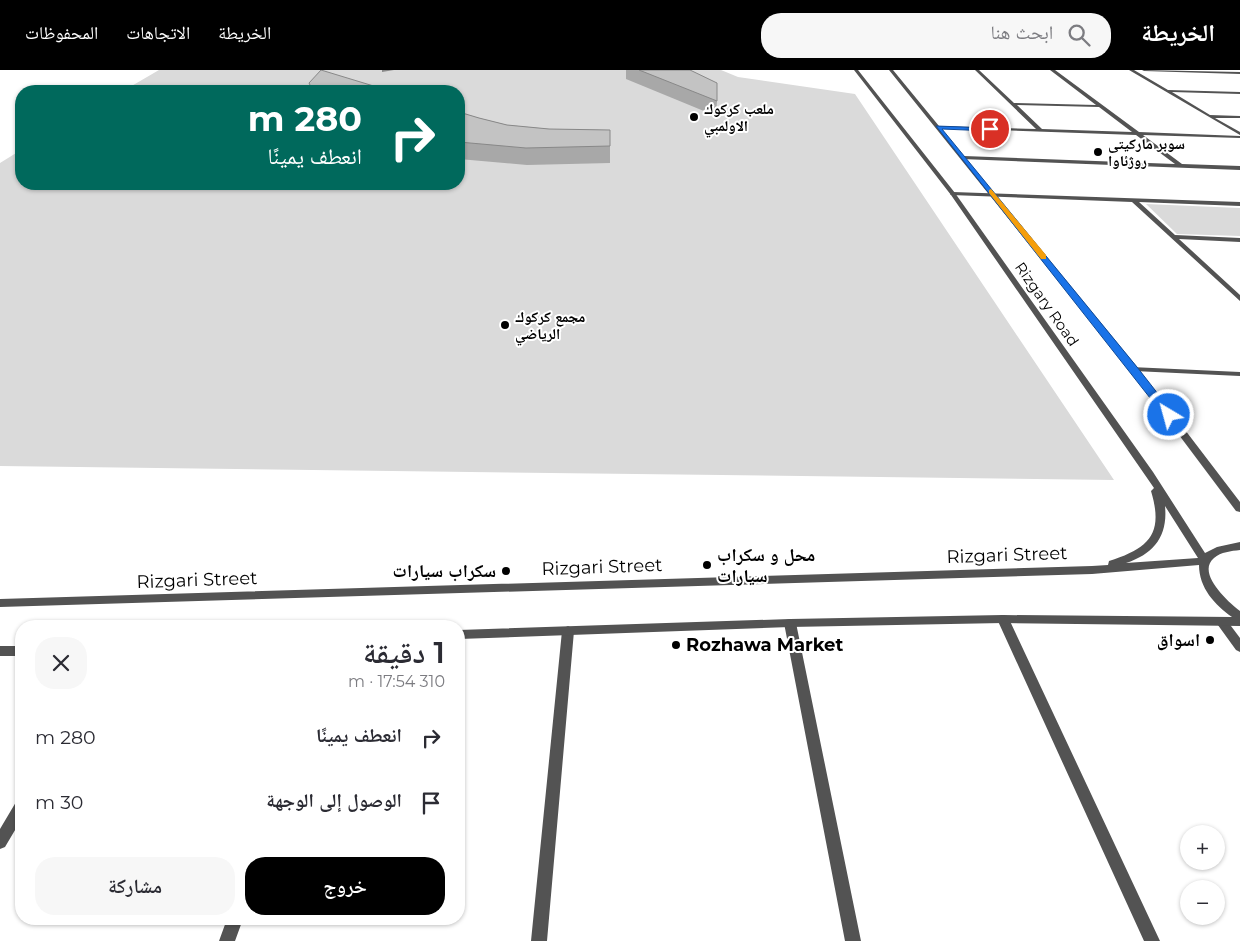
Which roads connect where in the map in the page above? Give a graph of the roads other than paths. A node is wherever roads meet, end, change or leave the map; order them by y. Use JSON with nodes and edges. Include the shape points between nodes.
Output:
{"nodes":[{"id":1,"x":856,"y":70,"type":"edge"},
{"id":2,"x":891,"y":70,"type":"edge"},
{"id":3,"x":977,"y":70,"type":"edge"},
{"id":4,"x":1052,"y":70,"type":"edge"},
{"id":5,"x":1131,"y":70,"type":"edge"},
{"id":6,"x":1144,"y":70,"type":"edge"},
{"id":7,"x":1187,"y":71,"type":"edge"},
{"id":8,"x":1240,"y":72,"type":"edge"},
{"id":9,"x":1166,"y":91,"type":"junction"},
{"id":10,"x":1240,"y":93,"type":"edge"},
{"id":11,"x":1014,"y":104,"type":"junction"},
{"id":12,"x":1100,"y":106,"type":"junction"},
{"id":13,"x":1209,"y":116,"type":"junction"},
{"id":14,"x":1240,"y":117,"type":"edge"},
{"id":15,"x":938,"y":127,"type":"junction"},
{"id":16,"x":1041,"y":131,"type":"junction"},
{"id":17,"x":1138,"y":134,"type":"junction"},
{"id":18,"x":1240,"y":136,"type":"edge"},
{"id":19,"x":964,"y":158,"type":"junction"},
{"id":20,"x":1180,"y":166,"type":"junction"},
{"id":21,"x":1240,"y":168,"type":"edge"},
{"id":22,"x":953,"y":194,"type":"junction"},
{"id":23,"x":994,"y":194,"type":"junction"},
{"id":24,"x":1132,"y":199,"type":"junction"},
{"id":25,"x":1240,"y":204,"type":"edge"},
{"id":26,"x":1173,"y":237,"type":"junction"},
{"id":27,"x":1240,"y":240,"type":"edge"},
{"id":28,"x":1240,"y":298,"type":"edge"},
{"id":29,"x":1134,"y":369,"type":"junction"},
{"id":30,"x":1240,"y":374,"type":"edge"},
{"id":31,"x":1150,"y":474,"type":"junction"},
{"id":32,"x":1216,"y":477,"type":"junction"},
{"id":33,"x":1240,"y":496,"type":"edge"},
{"id":34,"x":1240,"y":509,"type":"edge"},
{"id":35,"x":1240,"y":546,"type":"edge"},
{"id":36,"x":1205,"y":560,"type":"junction"},
{"id":37,"x":1092,"y":570,"type":"junction"},
{"id":38,"x":0,"y":603,"type":"edge"},
{"id":39,"x":1240,"y":617,"type":"edge"},
{"id":40,"x":1003,"y":619,"type":"junction"},
{"id":41,"x":1221,"y":621,"type":"junction"},
{"id":42,"x":1240,"y":622,"type":"edge"},
{"id":43,"x":790,"y":623,"type":"junction"},
{"id":44,"x":568,"y":631,"type":"junction"},
{"id":45,"x":465,"y":635,"type":"edge"},
{"id":46,"x":1240,"y":648,"type":"edge"},
{"id":47,"x":0,"y":651,"type":"edge"},
{"id":48,"x":15,"y":651,"type":"edge"},
{"id":49,"x":15,"y":817,"type":"edge"},
{"id":50,"x":0,"y":842,"type":"edge"},
{"id":51,"x":233,"y":925,"type":"edge"},
{"id":52,"x":227,"y":941,"type":"edge"},
{"id":53,"x":538,"y":941,"type":"edge"},
{"id":54,"x":853,"y":941,"type":"edge"},
{"id":55,"x":1152,"y":941,"type":"edge"}],
"edges":[{"from":1,"to":22,"type":"street","name":"Rizgary Road"},
{"from":2,"to":15,"type":"street","name":"Rizgary Road"},
{"from":3,"to":11,"type":"street"},
{"from":4,"to":12,"type":"street"},
{"from":5,"to":9,"type":"street"},
{"from":6,"to":7,"type":"street"},
{"from":7,"to":8,"type":"street"},
{"from":9,"to":10,"type":"street"},
{"from":9,"to":13,"type":"street"},
{"from":11,"to":12,"type":"street"},
{"from":11,"to":16,"type":"street"},
{"from":12,"to":17,"type":"street"},
{"from":13,"to":14,"type":"street"},
{"from":13,"to":18,"type":"street"},
{"from":15,"to":16,"type":"street"},
{"from":15,"to":19,"type":"street","name":"Rizgary Road"},
{"from":16,"to":17,"type":"street"},
{"from":17,"to":18,"type":"street"},
{"from":17,"to":20,"type":"street"},
{"from":19,"to":20,"type":"street"},
{"from":19,"to":23,"type":"street","name":"Rizgary Road"},
{"from":20,"to":21,"type":"street"},
{"from":22,"to":23,"type":"street"},
{"from":22,"to":31,"type":"street","name":"Rizgary Road"},
{"from":23,"to":24,"type":"street"},
{"from":23,"to":29,"type":"street","name":"Rizgary Road"},
{"from":24,"to":25,"type":"street"},
{"from":24,"to":26,"type":"street"},
{"from":26,"to":27,"type":"street"},
{"from":26,"to":28,"type":"street"},
{"from":29,"to":30,"type":"street"},
{"from":29,"to":32,"type":"street","name":"Rizgary Road"},
{"from":31,"to":36,"type":"street","name":"Rizgary Road"},
{"from":31,"to":37,"type":"street","via":[[1162,512],[1158,534],[1152,545],[1126,560]]},
{"from":32,"to":33,"type":"street"},
{"from":32,"to":34,"type":"street","name":"Rizgary Road"},
{"from":35,"to":36,"type":"street","via":[[1219,550]]},
{"from":36,"to":37,"type":"street","name":"Rizgari Street"},
{"from":36,"to":39,"type":"street","via":[[1204,579],[1210,590]]},
{"from":37,"to":38,"type":"street","name":"Rizgari Street"},
{"from":40,"to":41,"type":"street"},
{"from":40,"to":43,"type":"street"},
{"from":40,"to":55,"type":"street"},
{"from":41,"to":42,"type":"street"},
{"from":41,"to":46,"type":"street"},
{"from":43,"to":44,"type":"street"},
{"from":43,"to":54,"type":"street"},
{"from":44,"to":45,"type":"street"},
{"from":44,"to":53,"type":"street"},
{"from":47,"to":48,"type":"street"},
{"from":49,"to":50,"type":"street"},
{"from":51,"to":52,"type":"street"}]}
